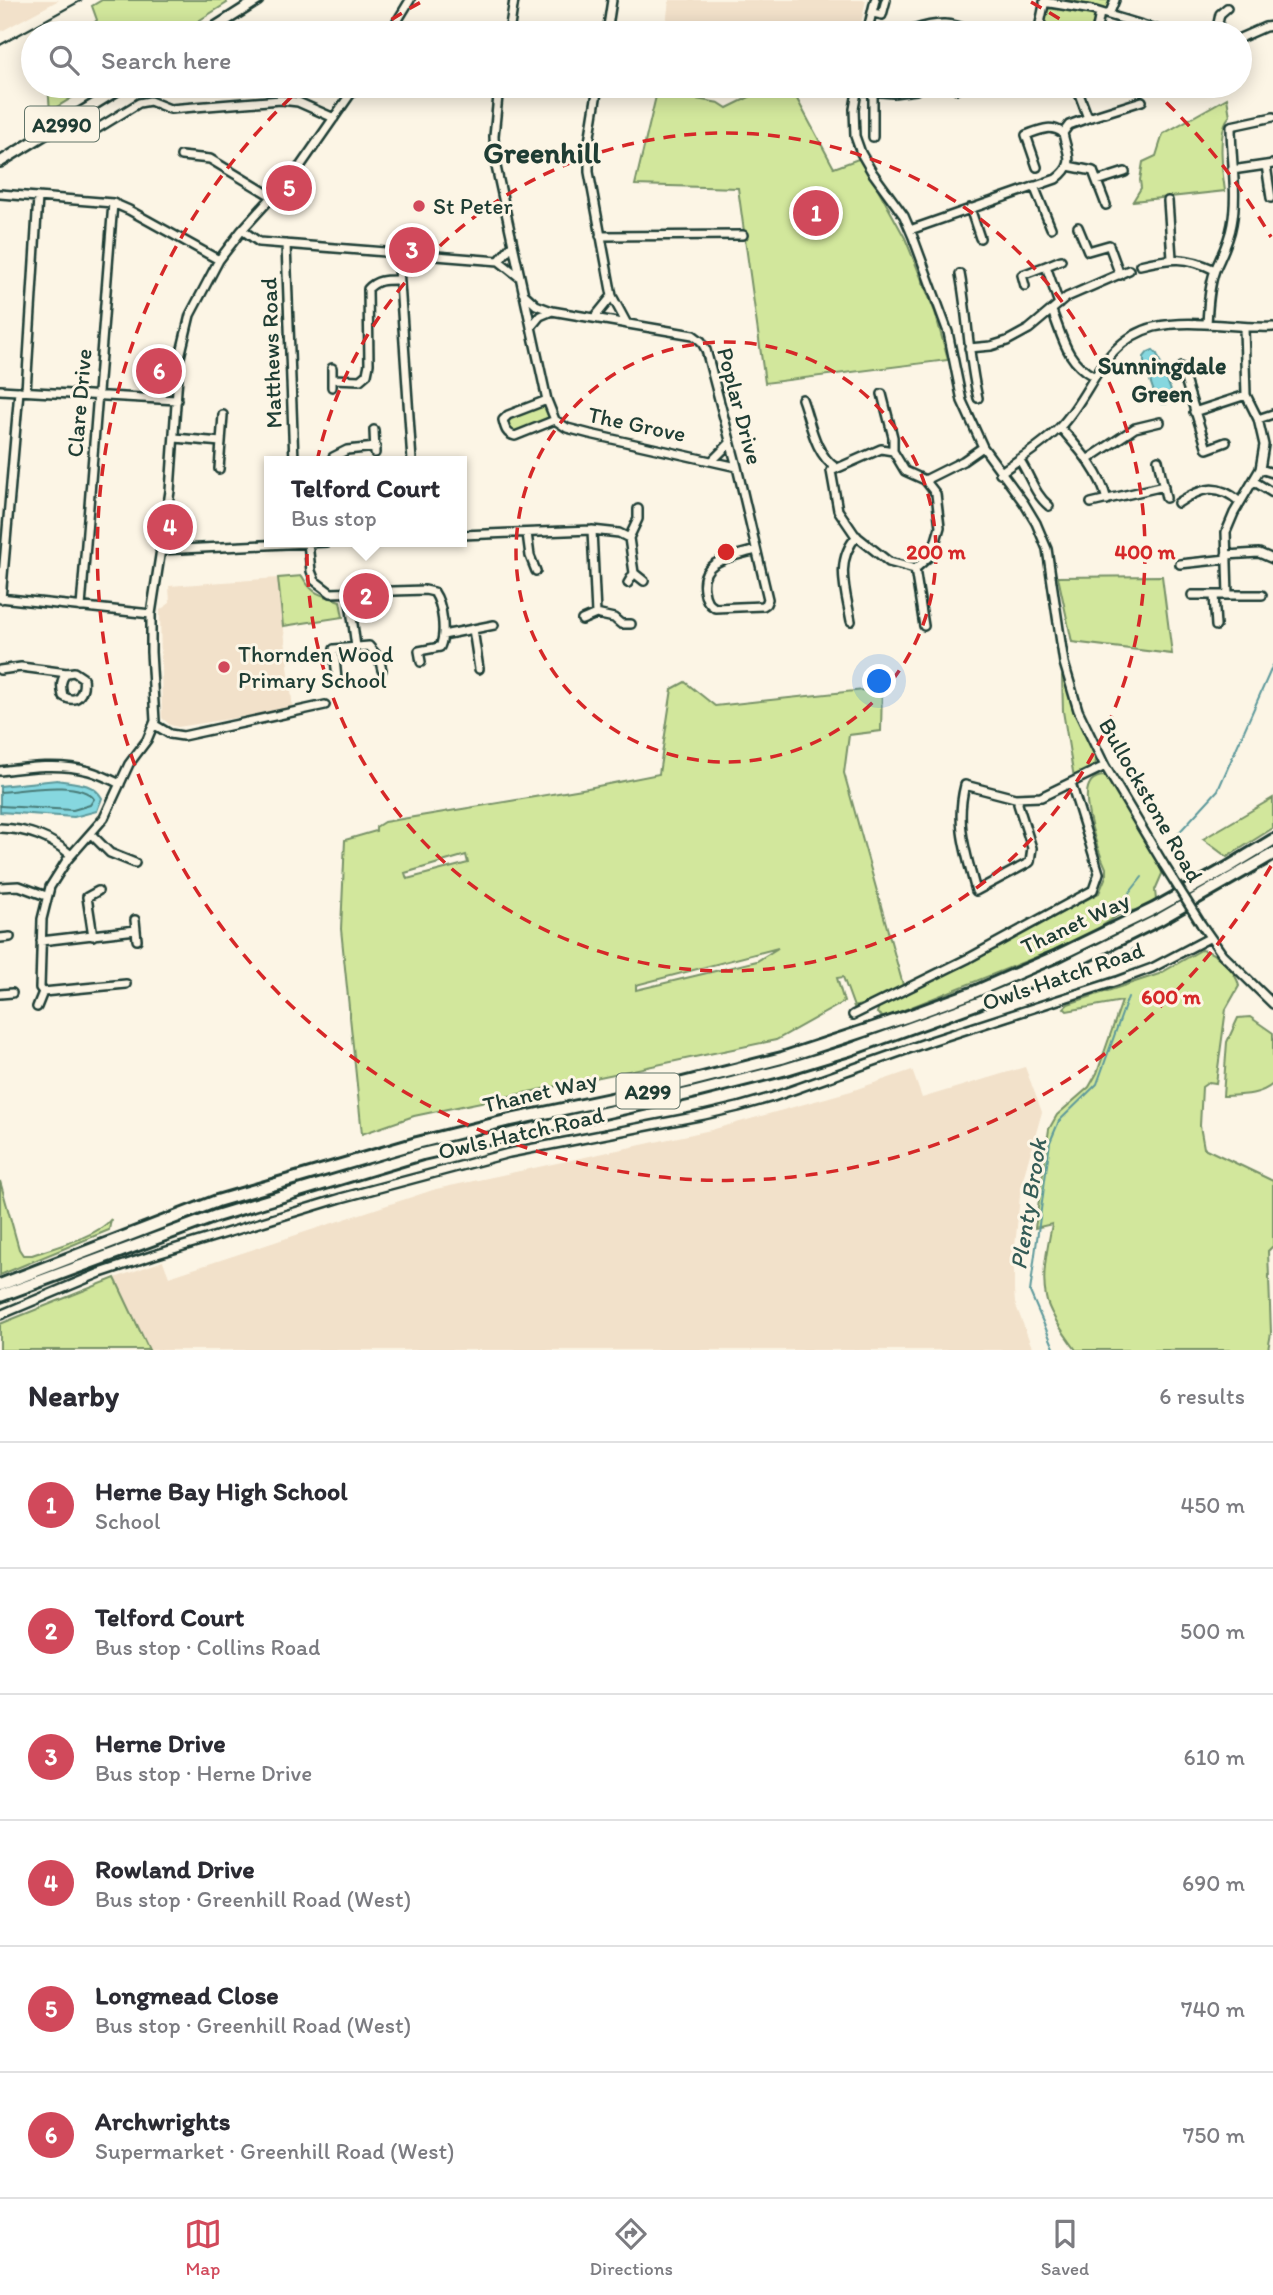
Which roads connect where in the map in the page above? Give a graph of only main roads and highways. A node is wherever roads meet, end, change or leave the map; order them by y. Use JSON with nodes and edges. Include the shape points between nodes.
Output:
{"nodes":[{"id":1,"x":258,"y":0,"type":"edge"},
{"id":2,"x":225,"y":21,"type":"edge"},
{"id":3,"x":104,"y":98,"type":"edge"},
{"id":4,"x":0,"y":162,"type":"edge"},
{"id":5,"x":1273,"y":840,"type":"edge"},
{"id":6,"x":1273,"y":854,"type":"edge"},
{"id":7,"x":0,"y":1285,"type":"edge"},
{"id":8,"x":0,"y":1296,"type":"edge"}],
"edges":[{"from":1,"to":2,"type":"main road"},
{"from":3,"to":4,"type":"main road","number":"A2990"},
{"from":5,"to":7,"type":"highway","name":"Thanet Way","number":"A299","via":[[1153,909],[1057,956],[906,1017],[782,1058],[417,1143],[230,1197]]},
{"from":6,"to":8,"type":"highway","name":"Thanet Way","number":"A299","via":[[1062,968],[849,1050],[704,1090],[422,1154],[216,1216]]}]}
